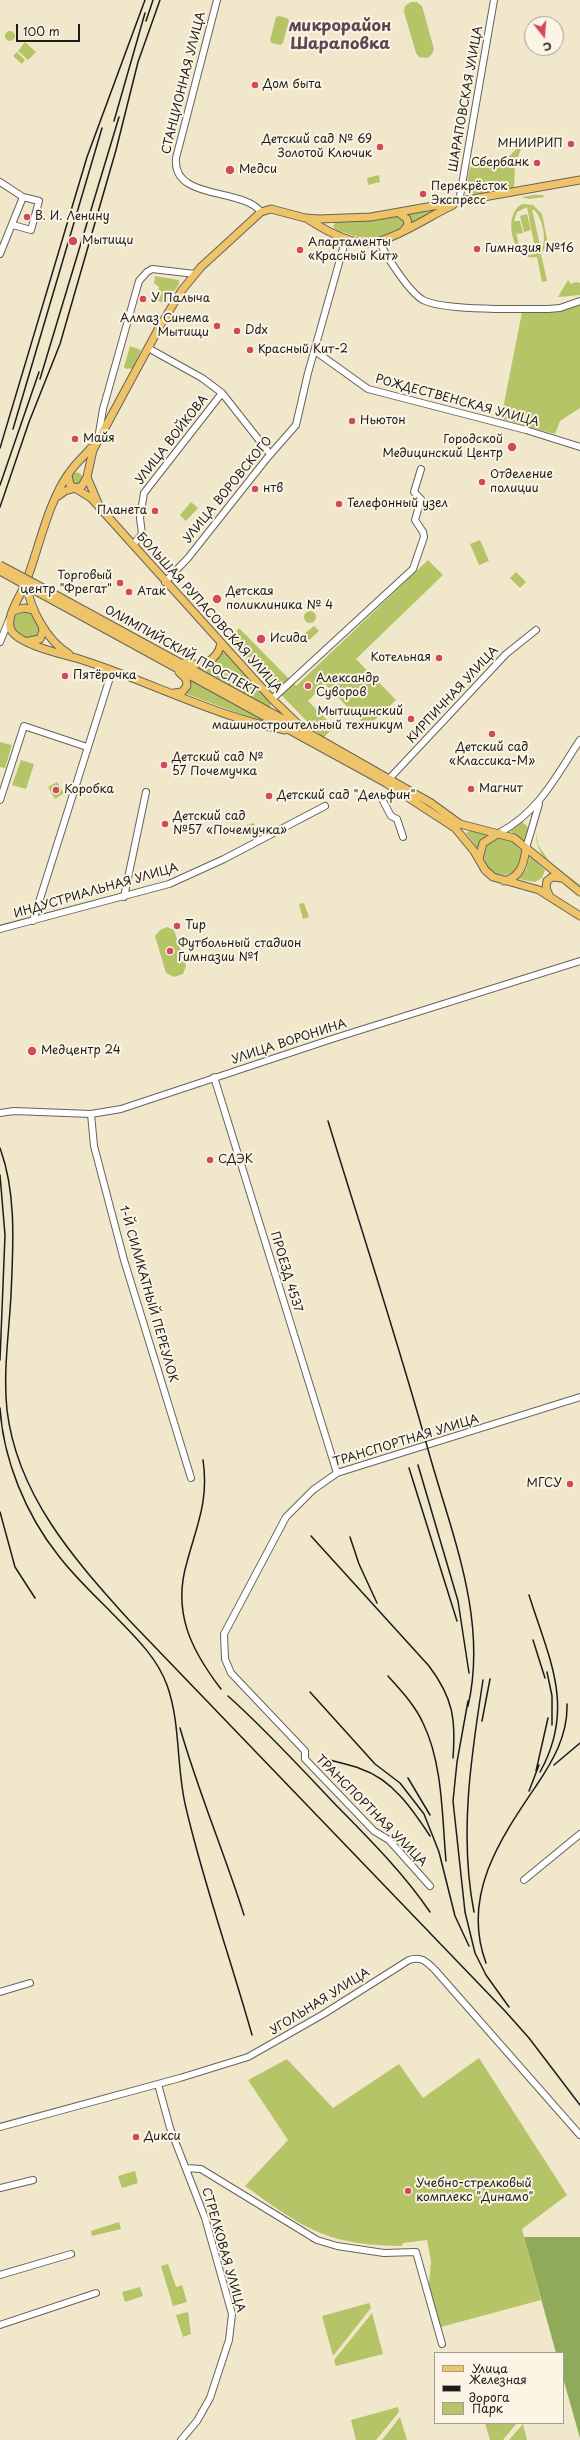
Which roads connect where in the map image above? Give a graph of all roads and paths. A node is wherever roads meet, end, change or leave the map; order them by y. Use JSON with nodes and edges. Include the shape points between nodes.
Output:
{"nodes":[{"id":1,"x":217,"y":0,"type":"edge"},
{"id":2,"x":494,"y":0,"type":"edge"},
{"id":3,"x":580,"y":180,"type":"edge"},
{"id":4,"x":0,"y":182,"type":"edge"},
{"id":5,"x":22,"y":197,"type":"junction"},
{"id":6,"x":460,"y":202,"type":"junction"},
{"id":7,"x":261,"y":212,"type":"junction"},
{"id":8,"x":399,"y":213,"type":"junction"},
{"id":9,"x":305,"y":218,"type":"junction"},
{"id":10,"x":334,"y":220,"type":"junction"},
{"id":11,"x":12,"y":225,"type":"junction"},
{"id":12,"x":404,"y":230,"type":"junction"},
{"id":13,"x":335,"y":233,"type":"junction"},
{"id":14,"x":346,"y":238,"type":"junction"},
{"id":15,"x":379,"y":241,"type":"junction"},
{"id":16,"x":0,"y":254,"type":"edge"},
{"id":17,"x":195,"y":274,"type":"junction"},
{"id":18,"x":580,"y":301,"type":"edge"},
{"id":19,"x":148,"y":348,"type":"junction"},
{"id":20,"x":315,"y":351,"type":"junction"},
{"id":21,"x":222,"y":393,"type":"junction"},
{"id":22,"x":98,"y":440,"type":"junction"},
{"id":23,"x":580,"y":447,"type":"edge"},
{"id":24,"x":270,"y":454,"type":"junction"},
{"id":25,"x":421,"y":469,"type":"dead end"},
{"id":26,"x":70,"y":472,"type":"junction"},
{"id":27,"x":87,"y":477,"type":"junction"},
{"id":28,"x":77,"y":487,"type":"junction"},
{"id":29,"x":57,"y":498,"type":"junction"},
{"id":30,"x":100,"y":508,"type":"junction"},
{"id":31,"x":133,"y":545,"type":"junction"},
{"id":32,"x":0,"y":565,"type":"edge"},
{"id":33,"x":0,"y":571,"type":"edge"},
{"id":34,"x":166,"y":582,"type":"junction"},
{"id":35,"x":26,"y":584,"type":"junction"},
{"id":36,"x":44,"y":592,"type":"junction"},
{"id":37,"x":34,"y":610,"type":"junction"},
{"id":38,"x":14,"y":611,"type":"junction"},
{"id":39,"x":9,"y":618,"type":"junction"},
{"id":40,"x":41,"y":621,"type":"junction"},
{"id":41,"x":536,"y":630,"type":"dead end"},
{"id":42,"x":17,"y":636,"type":"junction"},
{"id":43,"x":0,"y":641,"type":"edge"},
{"id":44,"x":27,"y":641,"type":"junction"},
{"id":45,"x":221,"y":643,"type":"junction"},
{"id":46,"x":76,"y":658,"type":"junction"},
{"id":47,"x":175,"y":659,"type":"junction"},
{"id":48,"x":171,"y":666,"type":"junction"},
{"id":49,"x":112,"y":671,"type":"junction"},
{"id":50,"x":173,"y":693,"type":"junction"},
{"id":51,"x":272,"y":699,"type":"junction"},
{"id":52,"x":291,"y":731,"type":"junction"},
{"id":53,"x":305,"y":731,"type":"junction"},
{"id":54,"x":580,"y":740,"type":"edge"},
{"id":55,"x":87,"y":747,"type":"junction"},
{"id":56,"x":390,"y":779,"type":"junction"},
{"id":57,"x":146,"y":792,"type":"dead end"},
{"id":58,"x":543,"y":796,"type":"junction"},
{"id":59,"x":381,"y":797,"type":"dead end"},
{"id":60,"x":0,"y":800,"type":"edge"},
{"id":61,"x":325,"y":806,"type":"dead end"},
{"id":62,"x":499,"y":833,"type":"junction"},
{"id":63,"x":402,"y":837,"type":"dead end"},
{"id":64,"x":526,"y":848,"type":"junction"},
{"id":65,"x":481,"y":864,"type":"junction"},
{"id":66,"x":562,"y":878,"type":"junction"},
{"id":67,"x":504,"y":881,"type":"junction"},
{"id":68,"x":580,"y":892,"type":"edge"},
{"id":69,"x":550,"y":895,"type":"junction"},
{"id":70,"x":124,"y":897,"type":"junction"},
{"id":71,"x":580,"y":916,"type":"edge"},
{"id":72,"x":33,"y":921,"type":"junction"},
{"id":73,"x":0,"y":929,"type":"edge"},
{"id":74,"x":580,"y":961,"type":"edge"},
{"id":75,"x":214,"y":1078,"type":"junction"},
{"id":76,"x":0,"y":1113,"type":"edge"},
{"id":77,"x":92,"y":1114,"type":"junction"},
{"id":78,"x":580,"y":1397,"type":"edge"},
{"id":79,"x":337,"y":1473,"type":"junction"},
{"id":80,"x":191,"y":1478,"type":"dead end"},
{"id":81,"x":580,"y":1834,"type":"edge"},
{"id":82,"x":524,"y":1880,"type":"dead end"},
{"id":83,"x":430,"y":1886,"type":"dead end"},
{"id":84,"x":30,"y":1983,"type":"dead end"},
{"id":85,"x":0,"y":1992,"type":"edge"},
{"id":86,"x":158,"y":2084,"type":"junction"},
{"id":87,"x":0,"y":2127,"type":"edge"},
{"id":88,"x":580,"y":2135,"type":"edge"},
{"id":89,"x":186,"y":2168,"type":"junction"},
{"id":90,"x":33,"y":2180,"type":"dead end"},
{"id":91,"x":0,"y":2188,"type":"edge"},
{"id":92,"x":70,"y":2254,"type":"dead end"},
{"id":93,"x":0,"y":2275,"type":"edge"},
{"id":94,"x":96,"y":2293,"type":"dead end"},
{"id":95,"x":0,"y":2325,"type":"edge"},
{"id":96,"x":442,"y":2344,"type":"dead end"},
{"id":97,"x":181,"y":2440,"type":"edge"}],
"edges":[{"from":1,"to":7,"type":"street","name":"СТАНЦИОННАЯ УЛИЦА","via":[[176,158],[176,168],[182,179],[190,185],[244,202]]},
{"from":2,"to":6,"type":"street","name":"ШАРАПОВСКАЯ УЛИЦА"},
{"from":3,"to":6,"type":"main road"},
{"from":4,"to":5,"type":"street"},
{"from":5,"to":11,"type":"street"},
{"from":5,"to":11,"type":"street","via":[[39,201],[31,230]]},
{"from":6,"to":8,"type":"main road"},
{"from":6,"to":12,"type":"main road"},
{"from":7,"to":9,"type":"main road","via":[[271,209]]},
{"from":7,"to":17,"type":"main road"},
{"from":8,"to":10,"type":"main road"},
{"from":8,"to":12,"type":"main road","via":[[407,219],[408,225]]},
{"from":9,"to":10,"type":"main road"},
{"from":9,"to":13,"type":"main road"},
{"from":10,"to":13,"type":"main road","via":[[330,227]]},
{"from":11,"to":16,"type":"street"},
{"from":12,"to":15,"type":"main road"},
{"from":13,"to":14,"type":"main road"},
{"from":14,"to":15,"type":"main road","via":[[364,243]]},
{"from":14,"to":20,"type":"street","name":"УЛИЦА ВОРОВСКОГО"},
{"from":15,"to":18,"type":"street","via":[[414,292],[428,302],[477,307],[548,309]]},
{"from":17,"to":19,"type":"main road","via":[[170,308]]},
{"from":17,"to":22,"type":"street","via":[[152,269],[139,281],[103,409]]},
{"from":19,"to":21,"type":"street","via":[[202,378]]},
{"from":19,"to":22,"type":"main road"},
{"from":20,"to":23,"type":"street","name":"РОЖДЕСТВЕНСКАЯ УЛИЦА","via":[[368,389],[526,430]]},
{"from":20,"to":24,"type":"street","name":"УЛИЦА ВОРОВСКОГО","via":[[296,425]]},
{"from":21,"to":24,"type":"street"},
{"from":21,"to":31,"type":"street","name":"УЛИЦА ВОЙКОВА","via":[[144,494],[140,518],[142,534]]},
{"from":22,"to":26,"type":"main road"},
{"from":22,"to":27,"type":"main road","via":[[90,455]]},
{"from":24,"to":34,"type":"street","name":"УЛИЦА ВОРОВСКОГО"},
{"from":25,"to":51,"type":"street","via":[[414,492],[421,499],[415,520],[424,537],[413,569]]},
{"from":26,"to":27,"type":"main road","via":[[80,469]]},
{"from":26,"to":28,"type":"main road","via":[[69,483]]},
{"from":26,"to":29,"type":"main road"},
{"from":27,"to":28,"type":"main road","via":[[85,484]]},
{"from":27,"to":30,"type":"main road"},
{"from":28,"to":29,"type":"main road","via":[[63,492]]},
{"from":28,"to":30,"type":"main road","name":"БОЛЬШАЯ РУПАСОВСКАЯ УЛИЦА"},
{"from":29,"to":35,"type":"main road"},
{"from":30,"to":31,"type":"main road","name":"БОЛЬШАЯ РУПАСОВСКАЯ УЛИЦА"},
{"from":31,"to":34,"type":"main road","name":"БОЛЬШАЯ РУПАСОВСКАЯ УЛИЦА"},
{"from":32,"to":36,"type":"main road","name":"ОЛИМПИЙСКИЙ ПРОСПЕКТ","bridge":true},
{"from":33,"to":36,"type":"main road","name":"ОЛИМПИЙСКИЙ ПРОСПЕКТ","bridge":true},
{"from":34,"to":45,"type":"main road","name":"БОЛЬШАЯ РУПАСОВСКАЯ УЛИЦА"},
{"from":35,"to":37,"type":"main road"},
{"from":35,"to":38,"type":"main road"},
{"from":36,"to":47,"type":"main road","name":"ОЛИМПИЙСКИЙ ПРОСПЕКТ"},
{"from":36,"to":48,"type":"main road","name":"ОЛИМПИЙСКИЙ ПРОСПЕКТ"},
{"from":37,"to":38,"type":"main road","via":[[24,608]]},
{"from":37,"to":40,"type":"main road"},
{"from":38,"to":39,"type":"main road"},
{"from":39,"to":42,"type":"main road","via":[[11,629]]},
{"from":39,"to":43,"type":"street"},
{"from":40,"to":44,"type":"main road","via":[[41,637],[34,642]]},
{"from":40,"to":46,"type":"main road","via":[[56,644]]},
{"from":41,"to":56,"type":"street","name":"КИРПИЧНАЯ УЛИЦА","via":[[506,654]]},
{"from":42,"to":43,"type":"street","via":[[8,636]]},
{"from":42,"to":44,"type":"main road"},
{"from":44,"to":46,"type":"main road"},
{"from":45,"to":47,"type":"main road","via":[[214,657],[203,664],[190,664]]},
{"from":45,"to":51,"type":"main road","name":"БОЛЬШАЯ РУПАСОВСКАЯ УЛИЦА"},
{"from":46,"to":49,"type":"main road"},
{"from":47,"to":53,"type":"main road","name":"ОЛИМПИЙСКИЙ ПРОСПЕКТ"},
{"from":48,"to":50,"type":"main road","via":[[184,676],[187,684],[184,690]]},
{"from":48,"to":52,"type":"main road","name":"ОЛИМПИЙСКИЙ ПРОСПЕКТ"},
{"from":49,"to":50,"type":"main road"},
{"from":49,"to":55,"type":"street"},
{"from":50,"to":52,"type":"main road","via":[[258,725]]},
{"from":51,"to":53,"type":"main road","name":"БОЛЬШАЯ РУПАСОВСКАЯ УЛИЦА"},
{"from":52,"to":65,"type":"main road","name":"ОЛИМПИЙСКИЙ ПРОСПЕКТ","via":[[358,767],[449,823],[464,838]]},
{"from":53,"to":56,"type":"main road","name":"ОЛИМПИЙСКИЙ ПРОСПЕКТ"},
{"from":54,"to":58,"type":"street"},
{"from":55,"to":60,"type":"street","via":[[24,726]]},
{"from":55,"to":72,"type":"street"},
{"from":56,"to":62,"type":"main road","name":"ОЛИМПИЙСКИЙ ПРОСПЕКТ","via":[[460,824]]},
{"from":57,"to":70,"type":"street"},
{"from":58,"to":62,"type":"street","via":[[521,821]]},
{"from":58,"to":64,"type":"street"},
{"from":59,"to":63,"type":"street","via":[[391,816],[397,819]]},
{"from":61,"to":70,"type":"street","name":"ИНДУСТРИАЛЬНАЯ УЛИЦА","via":[[190,876]]},
{"from":62,"to":64,"type":"main road","name":"ОЛИМПИЙСКИЙ ПРОСПЕКТ","via":[[514,838]]},
{"from":62,"to":65,"type":"main road","via":[[483,843],[479,853]]},
{"from":64,"to":66,"type":"main road","name":"ОЛИМПИЙСКИЙ ПРОСПЕКТ"},
{"from":64,"to":67,"type":"main road","via":[[520,872]]},
{"from":65,"to":67,"type":"main road","name":"ОЛИМПИЙСКИЙ ПРОСПЕКТ","via":[[489,874]]},
{"from":66,"to":68,"type":"main road","name":"ОЛИМПИЙСКИЙ ПРОСПЕКТ"},
{"from":66,"to":69,"type":"main road","via":[[552,877],[546,882]]},
{"from":67,"to":69,"type":"main road","name":"ОЛИМПИЙСКИЙ ПРОСПЕКТ","via":[[528,886]]},
{"from":69,"to":71,"type":"main road","name":"ОЛИМПИЙСКИЙ ПРОСПЕКТ"},
{"from":70,"to":72,"type":"street","name":"ИНДУСТРИАЛЬНАЯ УЛИЦА"},
{"from":72,"to":73,"type":"street","name":"ИНДУСТРИАЛЬНАЯ УЛИЦА"},
{"from":74,"to":75,"type":"street","name":"УЛИЦА ВОРОНИНА"},
{"from":75,"to":77,"type":"street","name":"УЛИЦА ВОРОНИНА","via":[[121,1109]]},
{"from":75,"to":79,"type":"street","name":"ПРОЕЗД 4537"},
{"from":76,"to":77,"type":"street","name":"УЛИЦА ВОРОНИНА","via":[[14,1111]]},
{"from":77,"to":80,"type":"street","name":"1-Й СИЛИКАТНЫЙ ПЕРЕУЛОК","via":[[94,1146],[124,1260]]},
{"from":78,"to":79,"type":"street","name":"ТРАНСПОРТНАЯ УЛИЦА"},
{"from":79,"to":83,"type":"street","name":"ТРАНСПОРТНАЯ УЛИЦА","via":[[324,1480],[300,1502],[279,1529],[226,1628],[223,1640],[225,1660],[235,1678],[305,1751],[305,1759],[374,1830],[389,1840]]},
{"from":81,"to":82,"type":"street"},
{"from":84,"to":85,"type":"street"},
{"from":86,"to":87,"type":"street","name":"УГОЛЬНАЯ УЛИЦА"},
{"from":86,"to":88,"type":"street","name":"УГОЛЬНАЯ УЛИЦА","via":[[260,2052],[416,1958],[426,1961],[435,1970]]},
{"from":86,"to":89,"type":"street","name":"СТРЕЛКОВАЯ УЛИЦА","via":[[170,2128]]},
{"from":89,"to":96,"type":"street","via":[[201,2169],[317,2240],[384,2254],[416,2252]]},
{"from":89,"to":97,"type":"street","name":"СТРЕЛКОВАЯ УЛИЦА","via":[[209,2232],[231,2308],[232,2321],[224,2357],[210,2398],[197,2421]]},
{"from":90,"to":91,"type":"street"},
{"from":92,"to":93,"type":"street"},
{"from":94,"to":95,"type":"street"}]}
